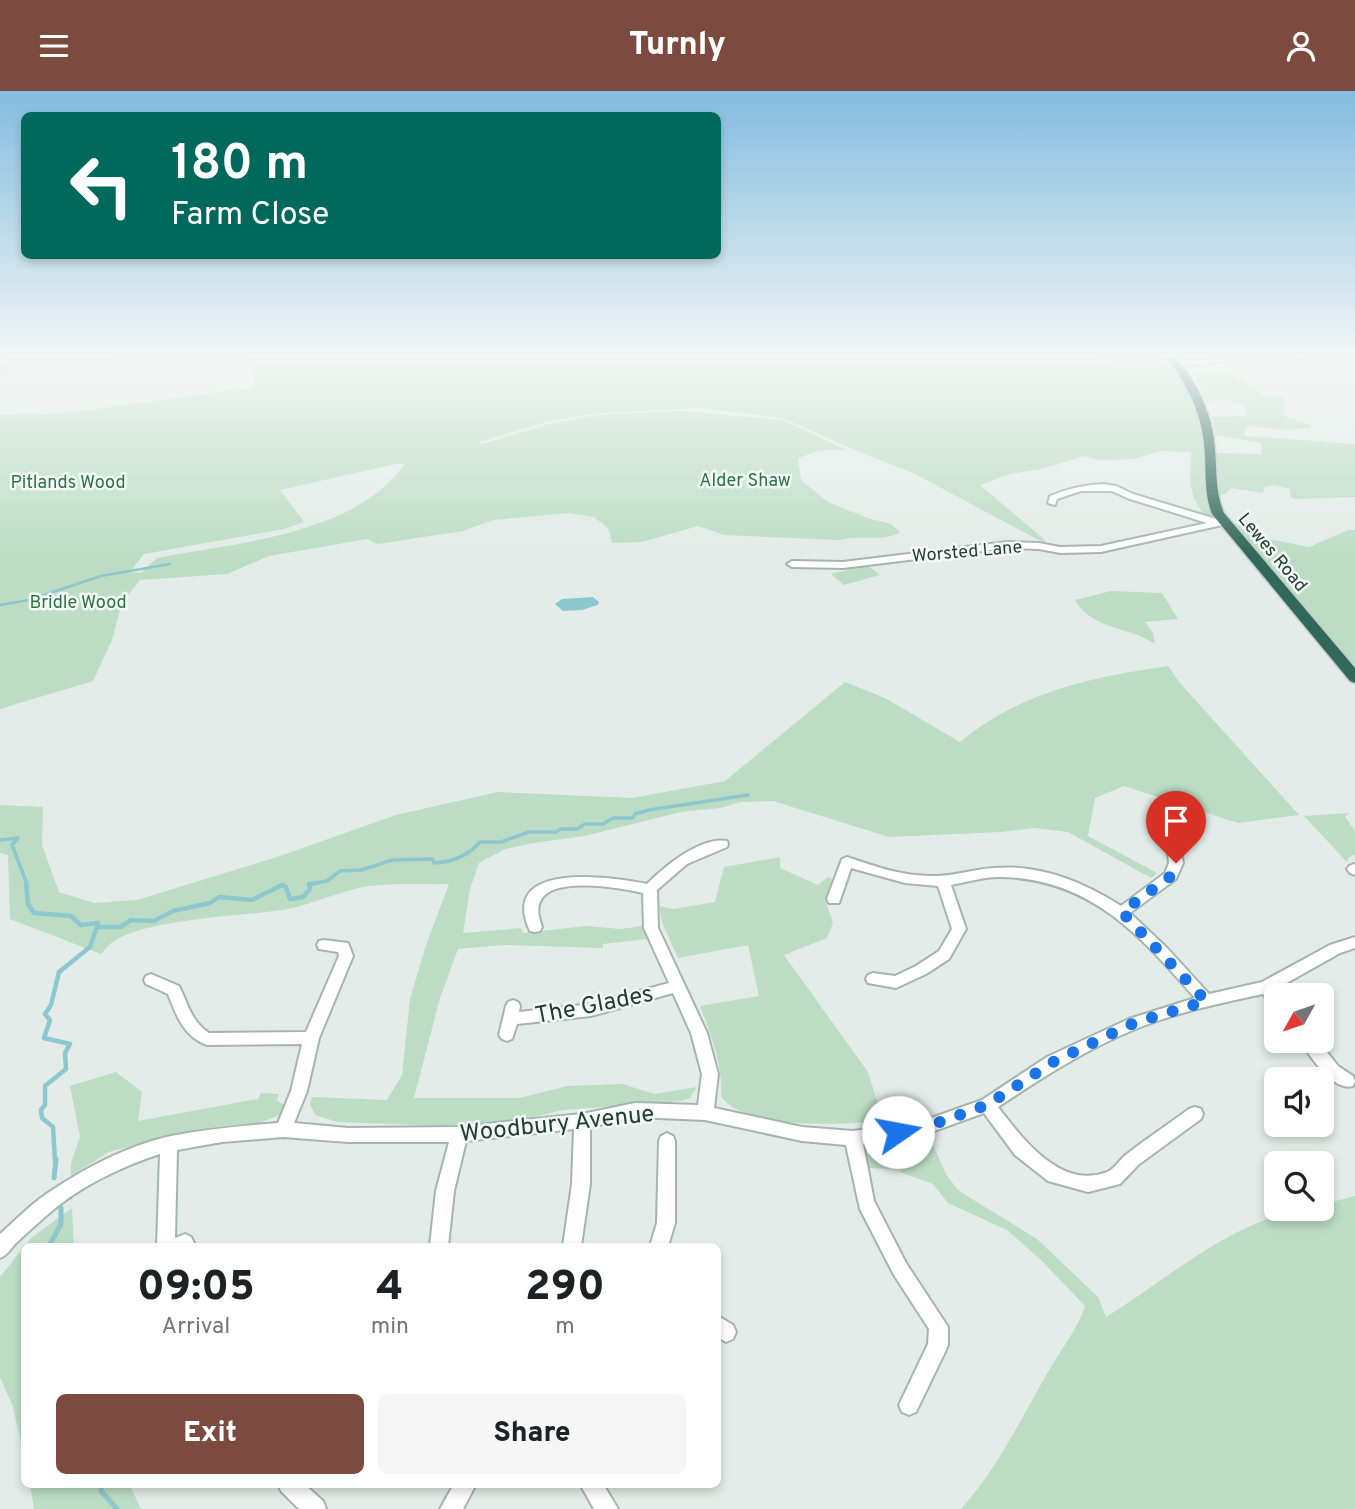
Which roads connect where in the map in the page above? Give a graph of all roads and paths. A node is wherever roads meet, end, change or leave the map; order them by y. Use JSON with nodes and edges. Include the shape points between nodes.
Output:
{"nodes":[{"id":1,"x":1205,"y":422,"type":"edge"},
{"id":2,"x":1052,"y":503,"type":"dead end"},
{"id":3,"x":1219,"y":522,"type":"junction"},
{"id":4,"x":792,"y":564,"type":"dead end"},
{"id":5,"x":1355,"y":678,"type":"edge"},
{"id":6,"x":1173,"y":841,"type":"dead end"},
{"id":7,"x":722,"y":844,"type":"dead end"},
{"id":8,"x":943,"y":881,"type":"junction"},
{"id":9,"x":650,"y":889,"type":"junction"},
{"id":10,"x":834,"y":899,"type":"dead end"},
{"id":11,"x":1122,"y":912,"type":"junction"},
{"id":12,"x":535,"y":927,"type":"dead end"},
{"id":13,"x":1355,"y":942,"type":"edge"},
{"id":14,"x":324,"y":945,"type":"dead end"},
{"id":15,"x":873,"y":979,"type":"dead end"},
{"id":16,"x":150,"y":980,"type":"dead end"},
{"id":17,"x":1286,"y":983,"type":"edge"},
{"id":18,"x":678,"y":986,"type":"junction"},
{"id":19,"x":1264,"y":994,"type":"edge"},
{"id":20,"x":1206,"y":1001,"type":"junction"},
{"id":21,"x":506,"y":1035,"type":"dead end"},
{"id":22,"x":310,"y":1038,"type":"junction"},
{"id":23,"x":1318,"y":1053,"type":"edge"},
{"id":24,"x":1347,"y":1081,"type":"dead end"},
{"id":25,"x":987,"y":1105,"type":"junction"},
{"id":26,"x":705,"y":1113,"type":"junction"},
{"id":27,"x":1195,"y":1114,"type":"dead end"},
{"id":28,"x":582,"y":1121,"type":"junction"},
{"id":29,"x":283,"y":1130,"type":"junction"},
{"id":30,"x":459,"y":1134,"type":"junction"},
{"id":31,"x":853,"y":1138,"type":"junction"},
{"id":32,"x":667,"y":1141,"type":"dead end"},
{"id":33,"x":169,"y":1144,"type":"junction"},
{"id":34,"x":166,"y":1243,"type":"edge"},
{"id":35,"x":439,"y":1243,"type":"edge"},
{"id":36,"x":572,"y":1243,"type":"edge"},
{"id":37,"x":660,"y":1243,"type":"edge"},
{"id":38,"x":0,"y":1249,"type":"edge"},
{"id":39,"x":909,"y":1405,"type":"dead end"},
{"id":40,"x":292,"y":1488,"type":"edge"},
{"id":41,"x":464,"y":1488,"type":"edge"},
{"id":42,"x":593,"y":1488,"type":"edge"},
{"id":43,"x":315,"y":1509,"type":"edge"},
{"id":44,"x":451,"y":1509,"type":"edge"},
{"id":45,"x":607,"y":1509,"type":"edge"}],
"edges":[{"from":1,"to":3,"type":"highway","name":"Lewes Road","via":[[1212,503]]},
{"from":2,"to":3,"type":"street","via":[[1062,493],[1080,489],[1123,490]]},
{"from":3,"to":4,"type":"street","name":"Worsted Lane","via":[[1101,549],[1007,545],[843,565]]},
{"from":3,"to":5,"type":"highway","name":"Lewes Road"},
{"from":6,"to":11,"type":"street","via":[[1176,863],[1171,876]]},
{"from":7,"to":9,"type":"street","via":[[692,853],[670,867]]},
{"from":8,"to":10,"type":"street","via":[[915,881],[847,862]]},
{"from":8,"to":11,"type":"street","via":[[997,872],[1040,875],[1086,891]]},
{"from":8,"to":15,"type":"street","via":[[958,929],[944,955],[895,982]]},
{"from":9,"to":12,"type":"street","via":[[602,880],[549,887],[533,900]]},
{"from":9,"to":18,"type":"street","name":"The Glades","via":[[651,928]]},
{"from":11,"to":20,"type":"street"},
{"from":13,"to":17,"type":"street","name":"Woodbury Avenue","via":[[1335,949]]},
{"from":14,"to":22,"type":"street","via":[[343,947],[346,956]]},
{"from":16,"to":22,"type":"street","via":[[174,990],[185,1019],[207,1039]]},
{"from":18,"to":21,"type":"street","name":"The Glades","via":[[591,1010],[512,1012]]},
{"from":18,"to":26,"type":"street","name":"The Glades","via":[[699,1033],[710,1074]]},
{"from":19,"to":20,"type":"street","name":"Woodbury Avenue"},
{"from":20,"to":25,"type":"street","name":"Woodbury Avenue","via":[[1134,1023],[1053,1062]]},
{"from":22,"to":29,"type":"street","via":[[299,1091]]},
{"from":23,"to":24,"type":"street"},
{"from":25,"to":27,"type":"street","via":[[1021,1150],[1054,1175],[1088,1184],[1114,1178]]},
{"from":25,"to":31,"type":"street","name":"Woodbury Avenue","via":[[920,1129]]},
{"from":26,"to":28,"type":"street","name":"Woodbury Avenue","via":[[635,1110]]},
{"from":26,"to":31,"type":"street","name":"Woodbury Avenue","via":[[802,1134]]},
{"from":28,"to":30,"type":"street","name":"Woodbury Avenue"},
{"from":28,"to":36,"type":"street","via":[[581,1184]]},
{"from":29,"to":30,"type":"street","name":"Woodbury Avenue","via":[[348,1135]]},
{"from":29,"to":33,"type":"street","name":"Woodbury Avenue"},
{"from":30,"to":35,"type":"street","via":[[445,1191]]},
{"from":31,"to":39,"type":"street","via":[[866,1203],[900,1269],[939,1327],[938,1345]]},
{"from":32,"to":37,"type":"street","via":[[666,1223]]},
{"from":33,"to":34,"type":"street"},
{"from":33,"to":38,"type":"street","name":"Woodbury Avenue","via":[[134,1155],[78,1184],[50,1202]]},
{"from":40,"to":43,"type":"street"},
{"from":41,"to":44,"type":"street"},
{"from":42,"to":45,"type":"street"}]}
